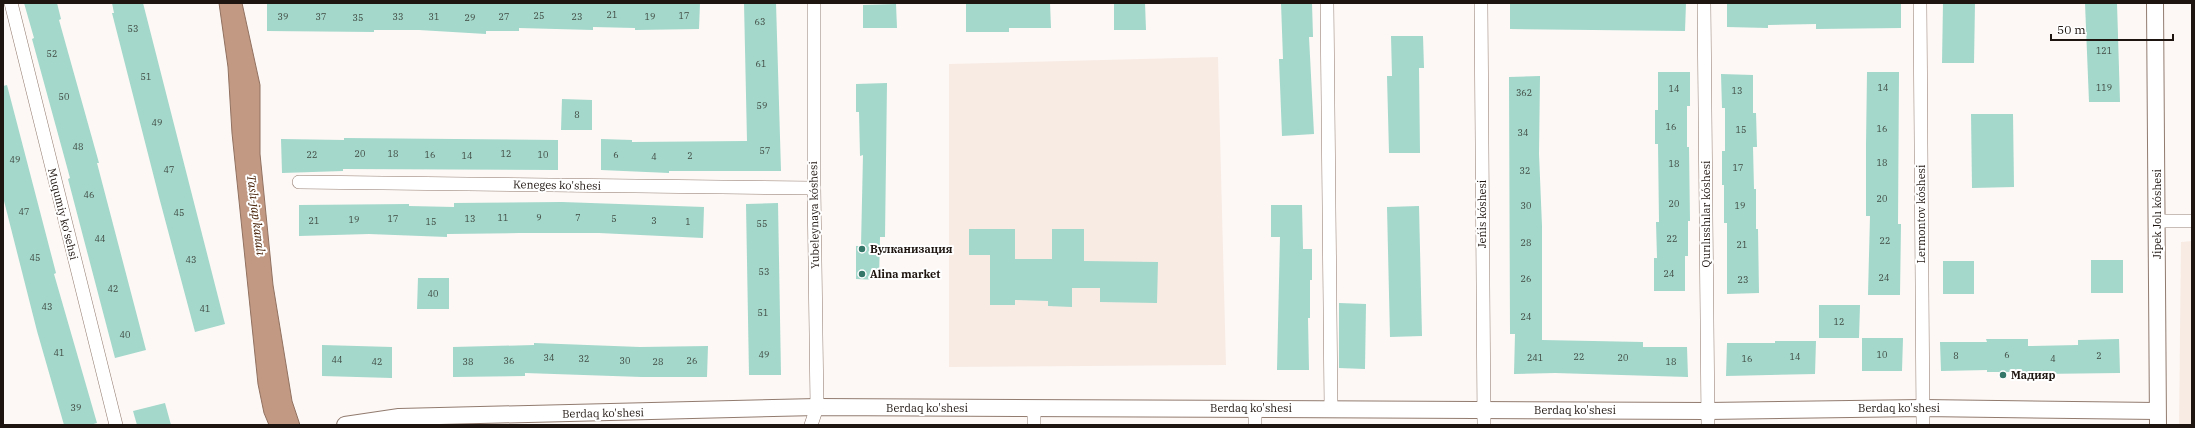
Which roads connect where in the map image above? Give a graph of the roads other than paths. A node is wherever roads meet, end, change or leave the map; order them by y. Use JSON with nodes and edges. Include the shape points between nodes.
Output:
{"nodes":[{"id":1,"x":10,"y":3,"type":"edge"},
{"id":2,"x":814,"y":3,"type":"edge"},
{"id":3,"x":1327,"y":3,"type":"edge"},
{"id":4,"x":1481,"y":3,"type":"edge"},
{"id":5,"x":1704,"y":3,"type":"edge"},
{"id":6,"x":1920,"y":3,"type":"edge"},
{"id":7,"x":2155,"y":3,"type":"edge"},
{"id":8,"x":300,"y":182,"type":"dead end"},
{"id":9,"x":814,"y":188,"type":"junction"},
{"id":10,"x":2157,"y":221,"type":"junction"},
{"id":11,"x":2192,"y":221,"type":"edge"},
{"id":12,"x":817,"y":407,"type":"junction"},
{"id":13,"x":1034,"y":408,"type":"junction"},
{"id":14,"x":1255,"y":408,"type":"junction"},
{"id":15,"x":1923,"y":408,"type":"junction"},
{"id":16,"x":1331,"y":409,"type":"junction"},
{"id":17,"x":1483,"y":409,"type":"junction"},
{"id":18,"x":1707,"y":418,"type":"edge"},
{"id":19,"x":2157,"y":418,"type":"edge"},
{"id":20,"x":400,"y":421,"type":"edge"},
{"id":21,"x":116,"y":425,"type":"edge"},
{"id":22,"x":345,"y":425,"type":"edge"},
{"id":23,"x":810,"y":425,"type":"edge"},
{"id":24,"x":1034,"y":425,"type":"edge"},
{"id":25,"x":1255,"y":425,"type":"edge"},
{"id":26,"x":1484,"y":425,"type":"edge"},
{"id":27,"x":1923,"y":425,"type":"edge"}],
"edges":[{"from":1,"to":21,"type":"street","name":"Muqumiy ko'sehsi"},
{"from":2,"to":9,"type":"street","name":"Yubeleynaya kóshesi"},
{"from":3,"to":16,"type":"street"},
{"from":4,"to":17,"type":"street","name":"Jeńis kóshesi"},
{"from":5,"to":18,"type":"street","name":"Qurılısshılar kóshesi"},
{"from":6,"to":15,"type":"street","name":"Lermontov kóshesi"},
{"from":7,"to":10,"type":"street","name":"Jipek Jolı kóshesi"},
{"from":8,"to":9,"type":"street","name":"Keneges ko'shesi"},
{"from":9,"to":12,"type":"street","name":"Yubeleynaya kóshesi"},
{"from":10,"to":11,"type":"street"},
{"from":10,"to":19,"type":"street","name":"Jipek Jolı kóshesi"},
{"from":12,"to":13,"type":"street","name":"Berdaq ko'shesi"},
{"from":12,"to":20,"type":"street","name":"Berdaq ko'shesi"},
{"from":12,"to":23,"type":"street","name":"Yubeleynaya kóshesi"},
{"from":13,"to":14,"type":"street","name":"Berdaq ko'shesi"},
{"from":13,"to":24,"type":"street"},
{"from":14,"to":16,"type":"street","name":"Berdaq ko'shesi"},
{"from":14,"to":25,"type":"street"},
{"from":15,"to":18,"type":"street","name":"Berdaq ko'shesi"},
{"from":15,"to":19,"type":"street","name":"Berdaq ko'shesi"},
{"from":15,"to":27,"type":"street","name":"Lermontov kóshesi"},
{"from":16,"to":17,"type":"street","name":"Berdaq ko'shesi"},
{"from":17,"to":18,"type":"street","name":"Berdaq ko'shesi"},
{"from":17,"to":26,"type":"street","name":"Jeńis kóshesi"},
{"from":20,"to":22,"type":"street","name":"Berdaq ko'shesi"}]}
